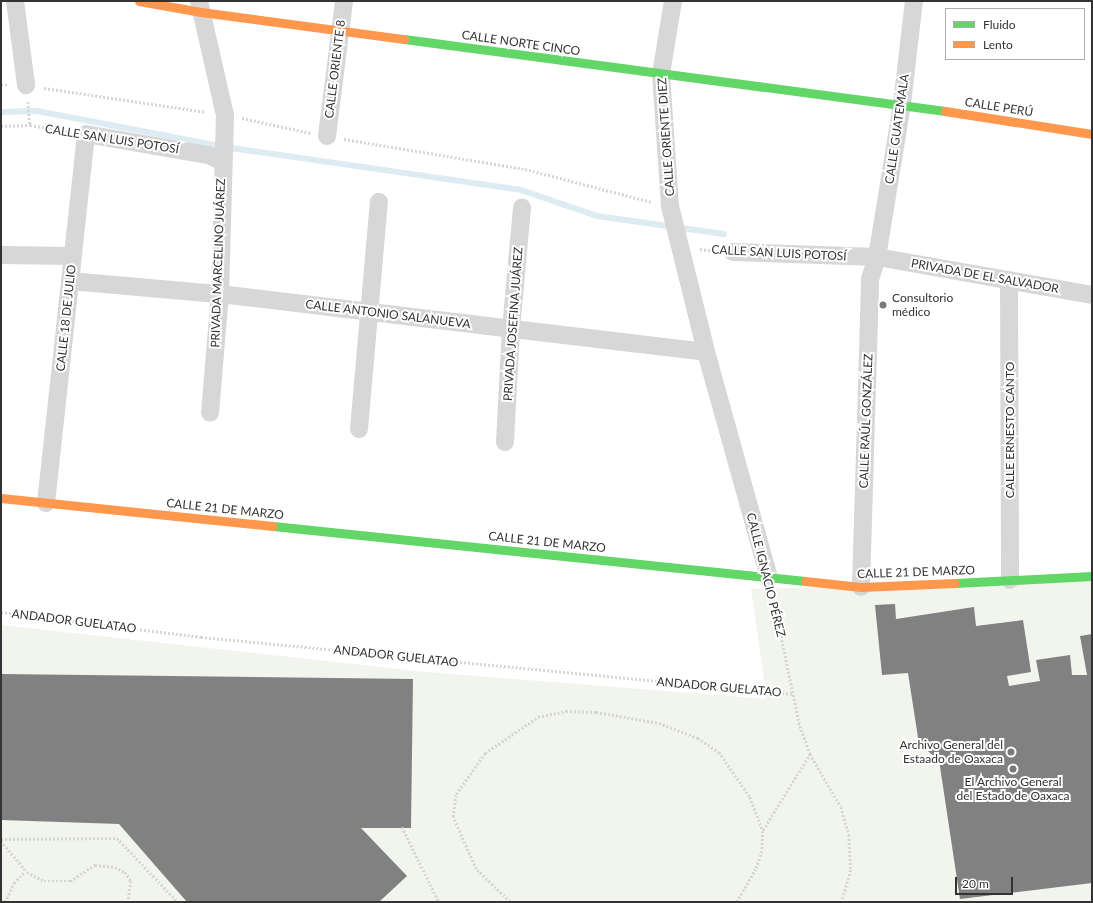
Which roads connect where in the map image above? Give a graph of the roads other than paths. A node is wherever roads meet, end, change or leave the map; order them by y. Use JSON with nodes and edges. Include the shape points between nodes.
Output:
{"nodes":[{"id":1,"x":15,"y":1,"type":"edge"},
{"id":2,"x":139,"y":1,"type":"edge"},
{"id":3,"x":344,"y":1,"type":"edge"},
{"id":4,"x":673,"y":1,"type":"edge"},
{"id":5,"x":914,"y":1,"type":"edge"},
{"id":6,"x":200,"y":6,"type":"edge"},
{"id":7,"x":340,"y":30,"type":"junction"},
{"id":8,"x":661,"y":74,"type":"junction"},
{"id":9,"x":26,"y":85,"type":"road end"},
{"id":10,"x":902,"y":104,"type":"junction"},
{"id":11,"x":86,"y":134,"type":"joint"},
{"id":12,"x":1092,"y":134,"type":"edge"},
{"id":13,"x":327,"y":136,"type":"dead end"},
{"id":14,"x":222,"y":158,"type":"junction"},
{"id":15,"x":379,"y":202,"type":"dead end"},
{"id":16,"x":522,"y":207,"type":"dead end"},
{"id":17,"x":678,"y":238,"type":"joint"},
{"id":18,"x":733,"y":252,"type":"road end"},
{"id":19,"x":1,"y":255,"type":"edge"},
{"id":20,"x":72,"y":256,"type":"junction"},
{"id":21,"x":877,"y":257,"type":"junction"},
{"id":22,"x":70,"y":280,"type":"junction"},
{"id":23,"x":1009,"y":280,"type":"junction"},
{"id":24,"x":220,"y":294,"type":"junction"},
{"id":25,"x":1092,"y":295,"type":"edge"},
{"id":26,"x":371,"y":312,"type":"junction"},
{"id":27,"x":511,"y":329,"type":"junction"},
{"id":28,"x":706,"y":352,"type":"junction"},
{"id":29,"x":210,"y":413,"type":"dead end"},
{"id":30,"x":359,"y":429,"type":"dead end"},
{"id":31,"x":505,"y":442,"type":"dead end"},
{"id":32,"x":1,"y":498,"type":"edge"},
{"id":33,"x":46,"y":503,"type":"junction"},
{"id":34,"x":1092,"y":576,"type":"edge"},
{"id":35,"x":769,"y":577,"type":"junction"},
{"id":36,"x":1010,"y":580,"type":"junction"},
{"id":37,"x":862,"y":587,"type":"junction"}],
"edges":[{"from":1,"to":9,"type":"street"},
{"from":2,"to":6,"type":"street","name":"CALLE NORTE CINCO"},
{"from":3,"to":7,"type":"street","name":"CALLE ORIENTE 8"},
{"from":4,"to":8,"type":"street","name":"CALLE ORIENTE DIEZ"},
{"from":5,"to":10,"type":"street","name":"CALLE GUATEMALA"},
{"from":6,"to":7,"type":"street","name":"CALLE NORTE CINCO"},
{"from":6,"to":14,"type":"street","name":"PRIVADA MARCELINO JUÁREZ","via":[[225,122]]},
{"from":7,"to":8,"type":"street","name":"CALLE NORTE CINCO"},
{"from":7,"to":13,"type":"street","name":"CALLE ORIENTE 8"},
{"from":8,"to":10,"type":"street","name":"CALLE NORTE CINCO"},
{"from":8,"to":17,"type":"street","name":"CALLE ORIENTE DIEZ"},
{"from":10,"to":12,"type":"street","name":"CALLE PERÚ"},
{"from":10,"to":21,"type":"street","name":"CALLE GUATEMALA"},
{"from":11,"to":14,"type":"street","name":"CALLE SAN LUIS POTOSÍ"},
{"from":11,"to":20,"type":"street","name":"CALLE 18 DE JULIO"},
{"from":14,"to":24,"type":"street","name":"PRIVADA MARCELINO JUÁREZ"},
{"from":15,"to":26,"type":"street"},
{"from":16,"to":27,"type":"street","name":"PRIVADA JOSEFINA JUÁREZ"},
{"from":17,"to":28,"type":"street","name":"CALLE IGNACIO PÉREZ"},
{"from":18,"to":21,"type":"street","name":"CALLE SAN LUIS POTOSÍ"},
{"from":19,"to":20,"type":"street"},
{"from":20,"to":22,"type":"street","name":"CALLE 18 DE JULIO"},
{"from":21,"to":23,"type":"street","name":"PRIVADA DE EL SALVADOR"},
{"from":21,"to":37,"type":"street","name":"CALLE RAÚL GONZÁLEZ","via":[[870,279]]},
{"from":22,"to":24,"type":"street","name":"CALLE ANTONIO SALANUEVA"},
{"from":22,"to":33,"type":"street","name":"CALLE 18 DE JULIO"},
{"from":23,"to":25,"type":"street","name":"PRIVADA DE EL SALVADOR"},
{"from":23,"to":36,"type":"street","name":"CALLE ERNESTO CANTO"},
{"from":24,"to":26,"type":"street","name":"CALLE ANTONIO SALANUEVA"},
{"from":24,"to":29,"type":"street","name":"PRIVADA MARCELINO JUÁREZ"},
{"from":26,"to":27,"type":"street","name":"CALLE ANTONIO SALANUEVA"},
{"from":26,"to":30,"type":"street"},
{"from":27,"to":28,"type":"street","name":"CALLE ANTONIO SALANUEVA"},
{"from":27,"to":31,"type":"street","name":"PRIVADA JOSEFINA JUÁREZ"},
{"from":28,"to":35,"type":"street","name":"CALLE IGNACIO PÉREZ"},
{"from":32,"to":33,"type":"street","name":"CALLE 21 DE MARZO"},
{"from":33,"to":35,"type":"street","name":"CALLE 21 DE MARZO"},
{"from":34,"to":36,"type":"street","name":"CALLE 21 DE MARZO"},
{"from":35,"to":37,"type":"street","name":"CALLE 21 DE MARZO"},
{"from":36,"to":37,"type":"street","name":"CALLE 21 DE MARZO"}]}
